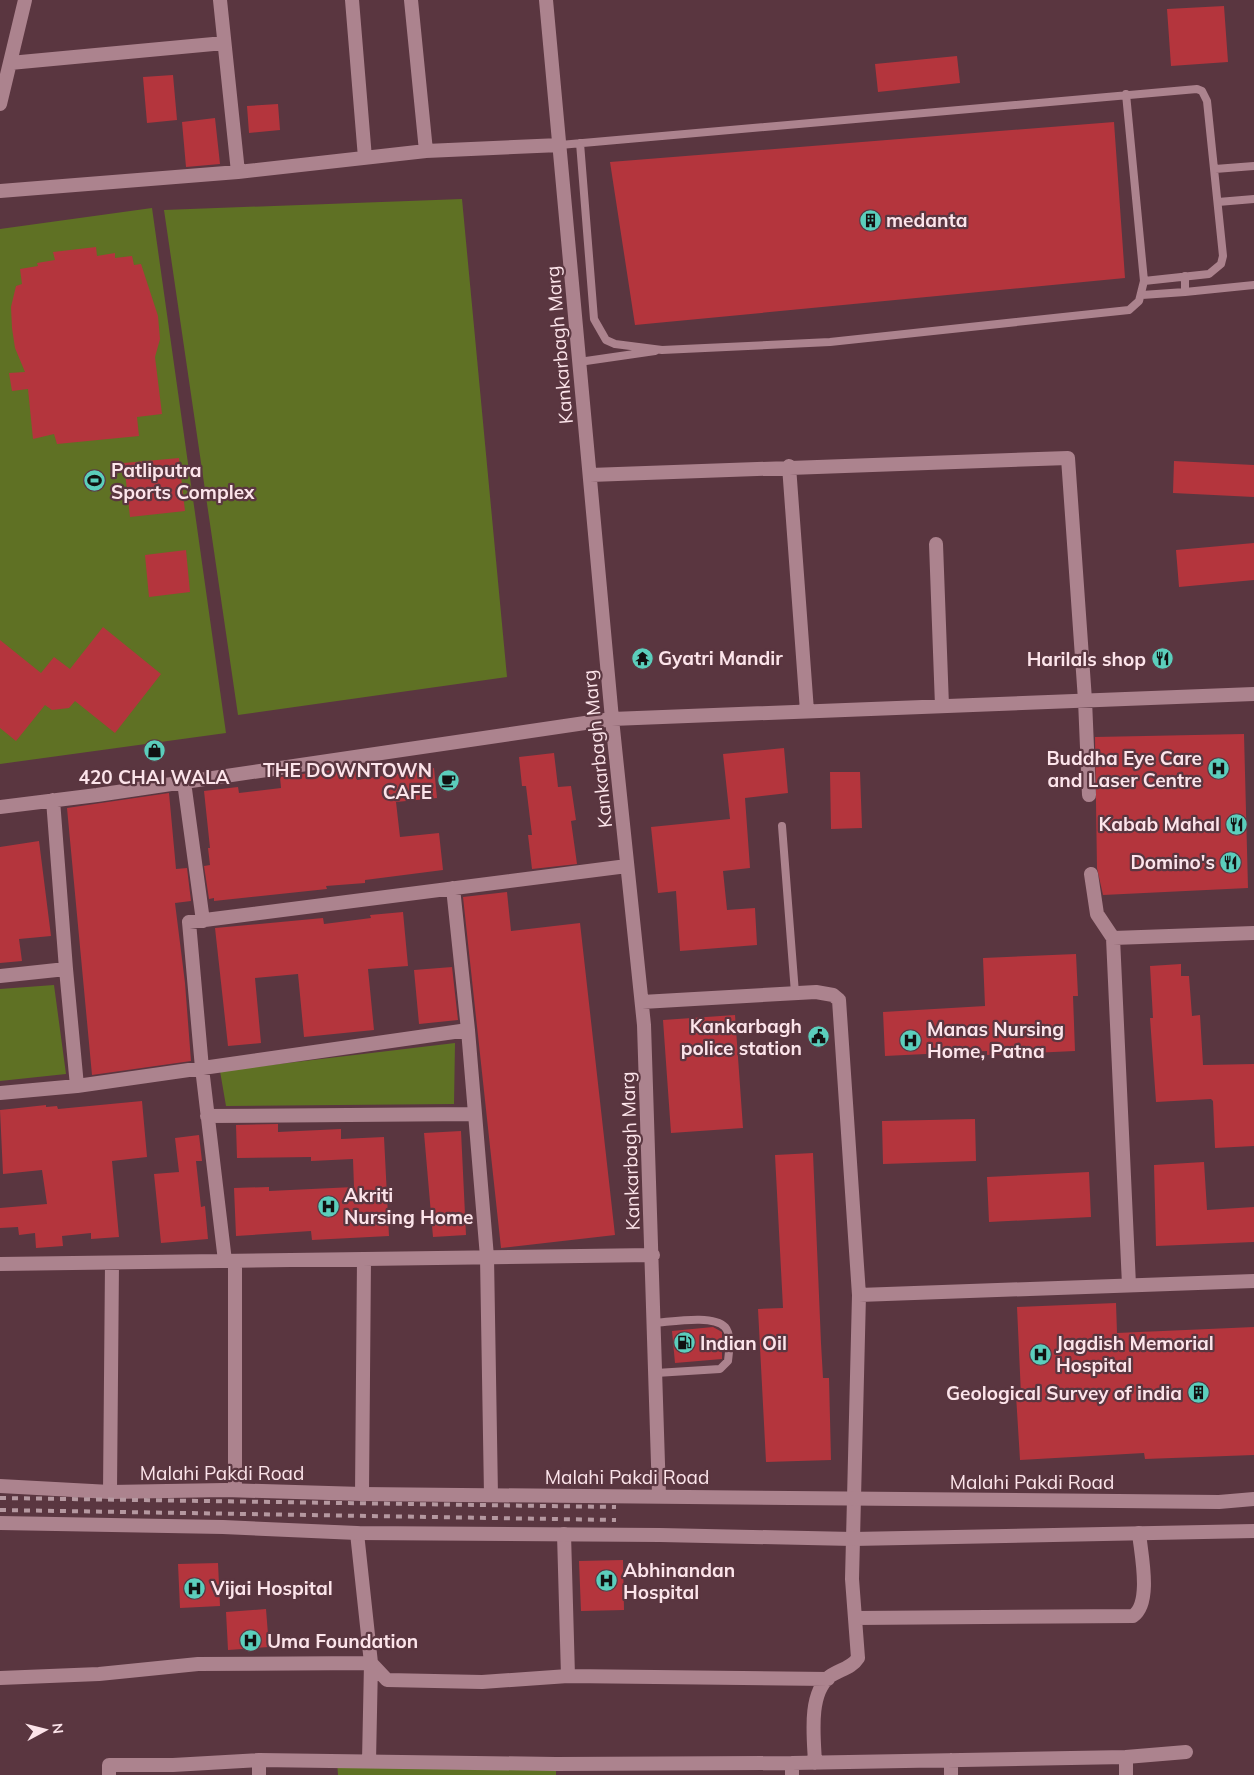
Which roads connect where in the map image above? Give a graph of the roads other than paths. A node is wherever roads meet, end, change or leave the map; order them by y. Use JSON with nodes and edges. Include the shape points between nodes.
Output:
{"nodes":[{"id":1,"x":25,"y":0,"type":"edge"},
{"id":2,"x":220,"y":0,"type":"edge"},
{"id":3,"x":352,"y":0,"type":"edge"},
{"id":4,"x":411,"y":0,"type":"edge"},
{"id":5,"x":546,"y":0,"type":"edge"},
{"id":6,"x":224,"y":44,"type":"junction"},
{"id":7,"x":10,"y":63,"type":"junction"},
{"id":8,"x":1126,"y":94,"type":"junction"},
{"id":9,"x":0,"y":104,"type":"edge"},
{"id":10,"x":580,"y":143,"type":"junction"},
{"id":11,"x":560,"y":145,"type":"junction"},
{"id":12,"x":426,"y":151,"type":"junction"},
{"id":13,"x":365,"y":158,"type":"junction"},
{"id":14,"x":1254,"y":166,"type":"edge"},
{"id":15,"x":1215,"y":169,"type":"junction"},
{"id":16,"x":238,"y":172,"type":"junction"},
{"id":17,"x":0,"y":191,"type":"edge"},
{"id":18,"x":1254,"y":199,"type":"edge"},
{"id":19,"x":1218,"y":202,"type":"junction"},
{"id":20,"x":1185,"y":276,"type":"junction"},
{"id":21,"x":1144,"y":280,"type":"junction"},
{"id":22,"x":1254,"y":285,"type":"edge"},
{"id":23,"x":1185,"y":292,"type":"junction"},
{"id":24,"x":1142,"y":295,"type":"junction"},
{"id":25,"x":662,"y":350,"type":"junction"},
{"id":26,"x":580,"y":362,"type":"junction"},
{"id":27,"x":789,"y":466,"type":"junction"},
{"id":28,"x":590,"y":475,"type":"junction"},
{"id":29,"x":936,"y":544,"type":"dead end"},
{"id":30,"x":1254,"y":694,"type":"edge"},
{"id":31,"x":1085,"y":700,"type":"junction"},
{"id":32,"x":942,"y":706,"type":"junction"},
{"id":33,"x":807,"y":711,"type":"junction"},
{"id":34,"x":612,"y":718,"type":"junction"},
{"id":35,"x":184,"y":782,"type":"junction"},
{"id":36,"x":1089,"y":795,"type":"dead end"},
{"id":37,"x":53,"y":800,"type":"junction"},
{"id":38,"x":0,"y":807,"type":"edge"},
{"id":39,"x":782,"y":826,"type":"dead end"},
{"id":40,"x":627,"y":866,"type":"junction"},
{"id":41,"x":1091,"y":874,"type":"dead end"},
{"id":42,"x":453,"y":888,"type":"junction"},
{"id":43,"x":203,"y":921,"type":"junction"},
{"id":44,"x":1254,"y":933,"type":"edge"},
{"id":45,"x":1113,"y":938,"type":"junction"},
{"id":46,"x":66,"y":969,"type":"junction"},
{"id":47,"x":0,"y":976,"type":"edge"},
{"id":48,"x":794,"y":993,"type":"junction"},
{"id":49,"x":642,"y":1002,"type":"junction"},
{"id":50,"x":468,"y":1030,"type":"junction"},
{"id":51,"x":202,"y":1068,"type":"junction"},
{"id":52,"x":77,"y":1086,"type":"junction"},
{"id":53,"x":0,"y":1093,"type":"edge"},
{"id":54,"x":475,"y":1114,"type":"junction"},
{"id":55,"x":207,"y":1116,"type":"junction"},
{"id":56,"x":653,"y":1255,"type":"junction"},
{"id":57,"x":487,"y":1257,"type":"junction"},
{"id":58,"x":364,"y":1259,"type":"junction"},
{"id":59,"x":230,"y":1261,"type":"junction"},
{"id":60,"x":112,"y":1262,"type":"junction"},
{"id":61,"x":0,"y":1264,"type":"edge"},
{"id":62,"x":1254,"y":1281,"type":"edge"},
{"id":63,"x":1128,"y":1285,"type":"junction"},
{"id":64,"x":859,"y":1295,"type":"junction"},
{"id":65,"x":654,"y":1323,"type":"junction"},
{"id":66,"x":656,"y":1372,"type":"junction"},
{"id":67,"x":0,"y":1486,"type":"edge"},
{"id":68,"x":235,"y":1490,"type":"junction"},
{"id":69,"x":110,"y":1492,"type":"junction"},
{"id":70,"x":362,"y":1494,"type":"junction"},
{"id":71,"x":491,"y":1495,"type":"junction"},
{"id":72,"x":659,"y":1496,"type":"junction"},
{"id":73,"x":855,"y":1499,"type":"junction"},
{"id":74,"x":1254,"y":1499,"type":"edge"},
{"id":75,"x":0,"y":1523,"type":"edge"},
{"id":76,"x":1254,"y":1531,"type":"edge"},
{"id":77,"x":357,"y":1533,"type":"junction"},
{"id":78,"x":1139,"y":1533,"type":"junction"},
{"id":79,"x":564,"y":1534,"type":"junction"},
{"id":80,"x":852,"y":1540,"type":"junction"},
{"id":81,"x":855,"y":1618,"type":"junction"},
{"id":82,"x":371,"y":1663,"type":"junction"},
{"id":83,"x":568,"y":1676,"type":"junction"},
{"id":84,"x":0,"y":1678,"type":"edge"},
{"id":85,"x":828,"y":1679,"type":"junction"},
{"id":86,"x":1186,"y":1752,"type":"dead end"},
{"id":87,"x":1126,"y":1757,"type":"junction"},
{"id":88,"x":259,"y":1760,"type":"junction"},
{"id":89,"x":951,"y":1760,"type":"junction"},
{"id":90,"x":370,"y":1761,"type":"junction"},
{"id":91,"x":815,"y":1763,"type":"junction"},
{"id":92,"x":792,"y":1769,"type":"edge"},
{"id":93,"x":638,"y":1770,"type":"edge"},
{"id":94,"x":109,"y":1775,"type":"edge"},
{"id":95,"x":259,"y":1775,"type":"edge"},
{"id":96,"x":951,"y":1775,"type":"edge"},
{"id":97,"x":1126,"y":1775,"type":"edge"}],
"edges":[{"from":1,"to":7,"type":"street"},
{"from":2,"to":6,"type":"street"},
{"from":3,"to":13,"type":"street"},
{"from":4,"to":12,"type":"street"},
{"from":5,"to":11,"type":"street","name":"Kankarbagh Marg"},
{"from":6,"to":7,"type":"street"},
{"from":6,"to":16,"type":"street"},
{"from":7,"to":9,"type":"street"},
{"from":8,"to":10,"type":"lane"},
{"from":8,"to":15,"type":"lane","via":[[1191,88],[1202,91],[1207,101]]},
{"from":8,"to":21,"type":"lane"},
{"from":10,"to":11,"type":"lane"},
{"from":10,"to":25,"type":"lane","via":[[594,319],[606,340],[614,344]]},
{"from":11,"to":12,"type":"street"},
{"from":11,"to":26,"type":"street","name":"Kankarbagh Marg"},
{"from":12,"to":13,"type":"street"},
{"from":13,"to":16,"type":"street"},
{"from":14,"to":15,"type":"lane"},
{"from":15,"to":19,"type":"lane"},
{"from":16,"to":17,"type":"street"},
{"from":18,"to":19,"type":"lane"},
{"from":19,"to":20,"type":"lane","via":[[1221,264],[1209,274]]},
{"from":20,"to":21,"type":"lane"},
{"from":20,"to":23,"type":"lane"},
{"from":21,"to":24,"type":"lane"},
{"from":22,"to":23,"type":"lane"},
{"from":23,"to":24,"type":"lane"},
{"from":24,"to":25,"type":"lane","via":[[1129,310],[830,342]]},
{"from":25,"to":26,"type":"lane"},
{"from":26,"to":28,"type":"street","name":"Kankarbagh Marg"},
{"from":27,"to":28,"type":"street"},
{"from":27,"to":31,"type":"street","via":[[1068,458]]},
{"from":27,"to":33,"type":"street"},
{"from":28,"to":34,"type":"street","name":"Kankarbagh Marg"},
{"from":29,"to":32,"type":"street"},
{"from":30,"to":31,"type":"street"},
{"from":31,"to":32,"type":"street"},
{"from":31,"to":36,"type":"street"},
{"from":32,"to":33,"type":"street"},
{"from":33,"to":34,"type":"street"},
{"from":34,"to":35,"type":"street"},
{"from":34,"to":40,"type":"street","name":"Kankarbagh Marg"},
{"from":35,"to":37,"type":"street"},
{"from":35,"to":43,"type":"street"},
{"from":37,"to":38,"type":"street"},
{"from":37,"to":46,"type":"street"},
{"from":39,"to":48,"type":"lane"},
{"from":40,"to":42,"type":"street"},
{"from":40,"to":49,"type":"street","name":"Kankarbagh Marg"},
{"from":41,"to":45,"type":"street","via":[[1097,914]]},
{"from":42,"to":43,"type":"street"},
{"from":42,"to":50,"type":"street"},
{"from":43,"to":51,"type":"street","via":[[189,922]]},
{"from":44,"to":45,"type":"street"},
{"from":45,"to":63,"type":"street"},
{"from":46,"to":47,"type":"street"},
{"from":46,"to":52,"type":"street"},
{"from":48,"to":49,"type":"street"},
{"from":48,"to":64,"type":"street","via":[[826,993],[839,1000]]},
{"from":49,"to":56,"type":"street","name":"Kankarbagh Marg"},
{"from":50,"to":51,"type":"street"},
{"from":50,"to":54,"type":"street"},
{"from":51,"to":52,"type":"street"},
{"from":51,"to":55,"type":"street"},
{"from":52,"to":53,"type":"street"},
{"from":54,"to":55,"type":"street"},
{"from":54,"to":57,"type":"street"},
{"from":55,"to":59,"type":"street"},
{"from":56,"to":57,"type":"street"},
{"from":56,"to":65,"type":"street","name":"Kankarbagh Marg"},
{"from":57,"to":58,"type":"street"},
{"from":57,"to":71,"type":"street"},
{"from":58,"to":59,"type":"street"},
{"from":58,"to":70,"type":"street"},
{"from":59,"to":60,"type":"street"},
{"from":59,"to":68,"type":"street"},
{"from":60,"to":61,"type":"street"},
{"from":60,"to":69,"type":"street"},
{"from":62,"to":63,"type":"street"},
{"from":63,"to":64,"type":"street"},
{"from":64,"to":73,"type":"street"},
{"from":65,"to":66,"type":"street","name":"Kankarbagh Marg"},
{"from":65,"to":66,"type":"lane","via":[[717,1321],[726,1328],[730,1343],[728,1361],[720,1369]]},
{"from":66,"to":72,"type":"street","name":"Kankarbagh Marg"},
{"from":67,"to":69,"type":"street","name":"Malahi Pakdi Road"},
{"from":68,"to":69,"type":"street","name":"Malahi Pakdi Road"},
{"from":68,"to":70,"type":"street","name":"Malahi Pakdi Road"},
{"from":70,"to":71,"type":"street","name":"Malahi Pakdi Road"},
{"from":71,"to":72,"type":"street","name":"Malahi Pakdi Road"},
{"from":72,"to":73,"type":"street","name":"Malahi Pakdi Road"},
{"from":73,"to":74,"type":"street","name":"Malahi Pakdi Road","via":[[1210,1502]]},
{"from":73,"to":80,"type":"street"},
{"from":75,"to":77,"type":"street"},
{"from":76,"to":78,"type":"street"},
{"from":77,"to":79,"type":"street"},
{"from":77,"to":82,"type":"street"},
{"from":78,"to":80,"type":"street"},
{"from":78,"to":81,"type":"street","via":[[1144,1597],[1139,1612],[1133,1616]]},
{"from":79,"to":80,"type":"street"},
{"from":79,"to":83,"type":"street"},
{"from":80,"to":81,"type":"street"},
{"from":81,"to":85,"type":"street","via":[[858,1658]]},
{"from":82,"to":83,"type":"street","via":[[387,1680],[482,1682]]},
{"from":82,"to":84,"type":"street","via":[[198,1664],[100,1674]]},
{"from":82,"to":90,"type":"street"},
{"from":83,"to":85,"type":"street"},
{"from":85,"to":91,"type":"street","via":[[820,1690],[815,1707]]},
{"from":86,"to":87,"type":"street"},
{"from":87,"to":89,"type":"street"},
{"from":87,"to":97,"type":"street"},
{"from":88,"to":90,"type":"street"},
{"from":88,"to":94,"type":"street","via":[[109,1765]]},
{"from":88,"to":95,"type":"street"},
{"from":89,"to":91,"type":"street"},
{"from":89,"to":96,"type":"street"},
{"from":90,"to":93,"type":"street"},
{"from":91,"to":92,"type":"street"},
{"from":92,"to":93,"type":"street"}]}
